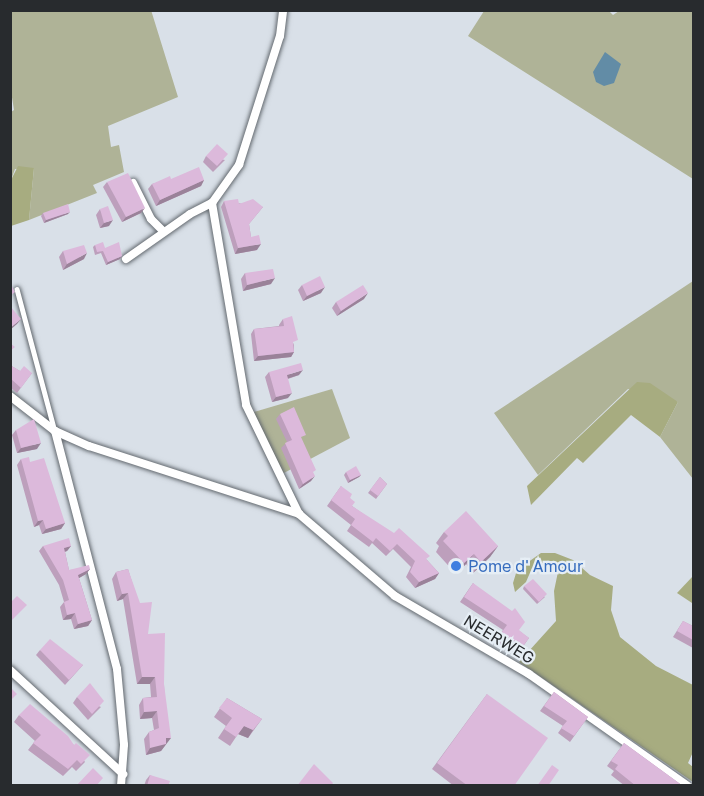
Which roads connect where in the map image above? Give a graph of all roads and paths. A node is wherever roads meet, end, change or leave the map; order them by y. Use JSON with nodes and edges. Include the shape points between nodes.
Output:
{"nodes":[{"id":1,"x":284,"y":10,"type":"edge"},
{"id":2,"x":133,"y":183,"type":"edge"},
{"id":3,"x":212,"y":203,"type":"junction"},
{"id":4,"x":163,"y":231,"type":"junction"},
{"id":5,"x":126,"y":259,"type":"dead end"},
{"id":6,"x":17,"y":289,"type":"dead end"},
{"id":7,"x":10,"y":396,"type":"edge"},
{"id":8,"x":55,"y":431,"type":"junction"},
{"id":9,"x":299,"y":514,"type":"junction"},
{"id":10,"x":10,"y":670,"type":"edge"},
{"id":11,"x":123,"y":774,"type":"junction"},
{"id":12,"x":121,"y":786,"type":"edge"},
{"id":13,"x":688,"y":786,"type":"edge"}],
"edges":[{"from":1,"to":3,"type":"street","via":[[280,36],[239,165]]},
{"from":2,"to":4,"type":"street","via":[[151,219]]},
{"from":3,"to":4,"type":"street"},
{"from":3,"to":9,"type":"street","name":"NEERWEG","via":[[246,405]]},
{"from":4,"to":5,"type":"street"},
{"from":6,"to":8,"type":"lane"},
{"from":7,"to":8,"type":"street","name":"NEERWEG"},
{"from":8,"to":9,"type":"street","name":"NEERWEG"},
{"from":8,"to":11,"type":"street","via":[[117,669]]},
{"from":9,"to":13,"type":"street","name":"NEERWEG","via":[[395,596],[529,674]]},
{"from":10,"to":11,"type":"street"},
{"from":11,"to":12,"type":"street"}]}
